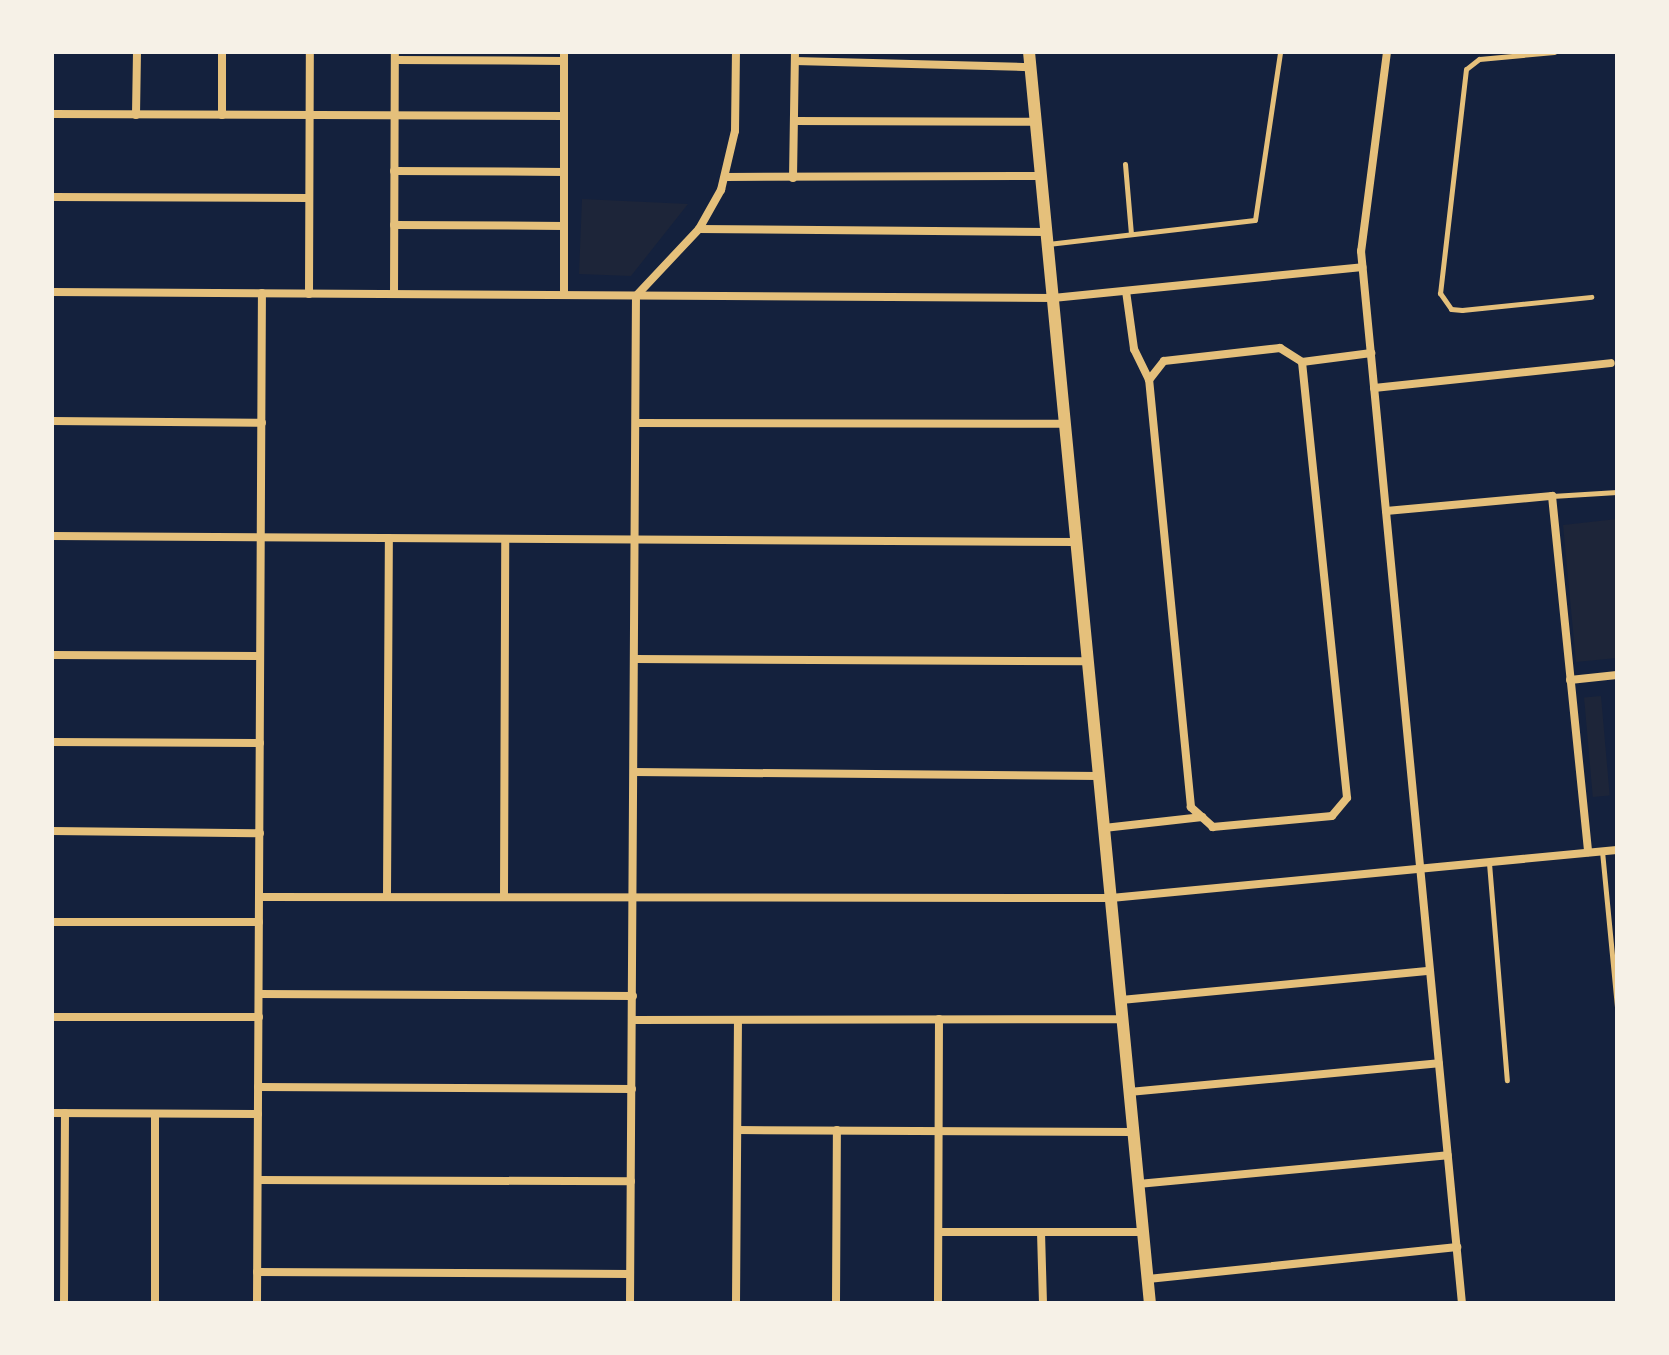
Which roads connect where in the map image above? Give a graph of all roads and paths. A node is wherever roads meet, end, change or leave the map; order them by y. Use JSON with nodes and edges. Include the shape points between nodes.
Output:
{"nodes":[{"id":1,"x":137,"y":52,"type":"edge"},
{"id":2,"x":222,"y":52,"type":"edge"},
{"id":3,"x":310,"y":52,"type":"edge"},
{"id":4,"x":736,"y":52,"type":"edge"},
{"id":5,"x":1029,"y":52,"type":"edge"},
{"id":6,"x":1280,"y":52,"type":"edge"},
{"id":7,"x":1387,"y":52,"type":"edge"},
{"id":8,"x":1554,"y":52,"type":"edge"},
{"id":9,"x":395,"y":56,"type":"edge"},
{"id":10,"x":478,"y":56,"type":"edge"},
{"id":11,"x":564,"y":56,"type":"edge"},
{"id":12,"x":795,"y":57,"type":"edge"},
{"id":13,"x":1030,"y":67,"type":"junction"},
{"id":14,"x":52,"y":114,"type":"edge"},
{"id":15,"x":136,"y":115,"type":"junction"},
{"id":16,"x":222,"y":115,"type":"junction"},
{"id":17,"x":310,"y":115,"type":"junction"},
{"id":18,"x":394,"y":116,"type":"junction"},
{"id":19,"x":564,"y":116,"type":"junction"},
{"id":20,"x":794,"y":121,"type":"junction"},
{"id":21,"x":1036,"y":122,"type":"junction"},
{"id":22,"x":1125,"y":164,"type":"dead end"},
{"id":23,"x":394,"y":171,"type":"junction"},
{"id":24,"x":564,"y":172,"type":"junction"},
{"id":25,"x":1041,"y":176,"type":"junction"},
{"id":26,"x":726,"y":177,"type":"junction"},
{"id":27,"x":793,"y":178,"type":"junction"},
{"id":28,"x":52,"y":197,"type":"edge"},
{"id":29,"x":309,"y":198,"type":"junction"},
{"id":30,"x":394,"y":225,"type":"junction"},
{"id":31,"x":564,"y":226,"type":"junction"},
{"id":32,"x":699,"y":229,"type":"junction"},
{"id":33,"x":1131,"y":234,"type":"junction"},
{"id":34,"x":1047,"y":238,"type":"junction"},
{"id":35,"x":1362,"y":267,"type":"junction"},
{"id":36,"x":1126,"y":291,"type":"junction"},
{"id":37,"x":52,"y":292,"type":"edge"},
{"id":38,"x":262,"y":293,"type":"junction"},
{"id":39,"x":309,"y":294,"type":"junction"},
{"id":40,"x":394,"y":294,"type":"junction"},
{"id":41,"x":564,"y":295,"type":"junction"},
{"id":42,"x":636,"y":296,"type":"junction"},
{"id":43,"x":1591,"y":297,"type":"dead end"},
{"id":44,"x":1053,"y":298,"type":"junction"},
{"id":45,"x":1371,"y":353,"type":"junction"},
{"id":46,"x":1302,"y":362,"type":"junction"},
{"id":47,"x":1611,"y":363,"type":"dead end"},
{"id":48,"x":1149,"y":380,"type":"junction"},
{"id":49,"x":1374,"y":388,"type":"junction"},
{"id":50,"x":52,"y":421,"type":"edge"},
{"id":51,"x":262,"y":423,"type":"junction"},
{"id":52,"x":636,"y":423,"type":"junction"},
{"id":53,"x":1065,"y":424,"type":"junction"},
{"id":54,"x":1617,"y":492,"type":"edge"},
{"id":55,"x":1552,"y":496,"type":"junction"},
{"id":56,"x":1386,"y":511,"type":"junction"},
{"id":57,"x":52,"y":536,"type":"edge"},
{"id":58,"x":261,"y":537,"type":"junction"},
{"id":59,"x":389,"y":538,"type":"junction"},
{"id":60,"x":505,"y":539,"type":"junction"},
{"id":61,"x":635,"y":539,"type":"junction"},
{"id":62,"x":1076,"y":542,"type":"junction"},
{"id":63,"x":52,"y":655,"type":"edge"},
{"id":64,"x":260,"y":656,"type":"junction"},
{"id":65,"x":635,"y":659,"type":"junction"},
{"id":66,"x":1088,"y":661,"type":"junction"},
{"id":67,"x":1617,"y":675,"type":"edge"},
{"id":68,"x":1570,"y":680,"type":"junction"},
{"id":69,"x":52,"y":742,"type":"edge"},
{"id":70,"x":260,"y":743,"type":"junction"},
{"id":71,"x":634,"y":772,"type":"junction"},
{"id":72,"x":1099,"y":776,"type":"junction"},
{"id":73,"x":1202,"y":817,"type":"junction"},
{"id":74,"x":1104,"y":828,"type":"junction"},
{"id":75,"x":52,"y":831,"type":"edge"},
{"id":76,"x":260,"y":833,"type":"junction"},
{"id":77,"x":1617,"y":850,"type":"edge"},
{"id":78,"x":1602,"y":851,"type":"junction"},
{"id":79,"x":1588,"y":852,"type":"junction"},
{"id":80,"x":1489,"y":862,"type":"junction"},
{"id":81,"x":1420,"y":868,"type":"junction"},
{"id":82,"x":259,"y":897,"type":"junction"},
{"id":83,"x":387,"y":897,"type":"junction"},
{"id":84,"x":504,"y":897,"type":"junction"},
{"id":85,"x":634,"y":897,"type":"junction"},
{"id":86,"x":1111,"y":898,"type":"junction"},
{"id":87,"x":52,"y":922,"type":"edge"},
{"id":88,"x":259,"y":922,"type":"junction"},
{"id":89,"x":1430,"y":971,"type":"junction"},
{"id":90,"x":259,"y":994,"type":"junction"},
{"id":91,"x":633,"y":996,"type":"junction"},
{"id":92,"x":1121,"y":1000,"type":"junction"},
{"id":93,"x":1617,"y":1007,"type":"edge"},
{"id":94,"x":52,"y":1017,"type":"edge"},
{"id":95,"x":259,"y":1017,"type":"junction"},
{"id":96,"x":939,"y":1019,"type":"junction"},
{"id":97,"x":1122,"y":1019,"type":"junction"},
{"id":98,"x":633,"y":1020,"type":"junction"},
{"id":99,"x":738,"y":1020,"type":"junction"},
{"id":100,"x":1439,"y":1063,"type":"junction"},
{"id":101,"x":1507,"y":1080,"type":"dead end"},
{"id":102,"x":258,"y":1087,"type":"junction"},
{"id":103,"x":632,"y":1089,"type":"junction"},
{"id":104,"x":1129,"y":1092,"type":"junction"},
{"id":105,"x":52,"y":1113,"type":"edge"},
{"id":106,"x":65,"y":1113,"type":"junction"},
{"id":107,"x":155,"y":1114,"type":"junction"},
{"id":108,"x":258,"y":1114,"type":"junction"},
{"id":109,"x":738,"y":1130,"type":"junction"},
{"id":110,"x":837,"y":1130,"type":"junction"},
{"id":111,"x":939,"y":1131,"type":"junction"},
{"id":112,"x":1133,"y":1132,"type":"junction"},
{"id":113,"x":1448,"y":1155,"type":"junction"},
{"id":114,"x":258,"y":1180,"type":"junction"},
{"id":115,"x":631,"y":1181,"type":"junction"},
{"id":116,"x":1138,"y":1184,"type":"junction"},
{"id":117,"x":939,"y":1232,"type":"junction"},
{"id":118,"x":1041,"y":1232,"type":"junction"},
{"id":119,"x":1143,"y":1232,"type":"junction"},
{"id":120,"x":1457,"y":1247,"type":"junction"},
{"id":121,"x":257,"y":1272,"type":"junction"},
{"id":122,"x":630,"y":1274,"type":"junction"},
{"id":123,"x":1148,"y":1279,"type":"junction"},
{"id":124,"x":64,"y":1303,"type":"edge"},
{"id":125,"x":155,"y":1303,"type":"edge"},
{"id":126,"x":257,"y":1303,"type":"edge"},
{"id":127,"x":630,"y":1303,"type":"edge"},
{"id":128,"x":736,"y":1303,"type":"edge"},
{"id":129,"x":836,"y":1303,"type":"edge"},
{"id":130,"x":938,"y":1303,"type":"edge"},
{"id":131,"x":1043,"y":1303,"type":"edge"},
{"id":132,"x":1150,"y":1303,"type":"edge"},
{"id":133,"x":1462,"y":1303,"type":"edge"}],
"edges":[{"from":1,"to":15,"type":"street"},
{"from":2,"to":16,"type":"street"},
{"from":3,"to":17,"type":"street"},
{"from":4,"to":26,"type":"street","via":[[735,131]]},
{"from":5,"to":13,"type":"street"},
{"from":6,"to":33,"type":"lane","via":[[1255,220]]},
{"from":7,"to":35,"type":"street"},
{"from":8,"to":43,"type":"lane","via":[[1479,59],[1466,69],[1440,293],[1451,309],[1462,310]]},
{"from":9,"to":10,"type":"street"},
{"from":9,"to":18,"type":"street"},
{"from":10,"to":11,"type":"street"},
{"from":11,"to":19,"type":"street"},
{"from":12,"to":13,"type":"street"},
{"from":12,"to":20,"type":"street"},
{"from":13,"to":21,"type":"street"},
{"from":14,"to":15,"type":"street"},
{"from":15,"to":16,"type":"street"},
{"from":16,"to":17,"type":"street"},
{"from":17,"to":18,"type":"street"},
{"from":17,"to":29,"type":"street"},
{"from":18,"to":19,"type":"street"},
{"from":18,"to":23,"type":"street"},
{"from":19,"to":24,"type":"street"},
{"from":20,"to":21,"type":"street"},
{"from":20,"to":27,"type":"street"},
{"from":21,"to":25,"type":"street"},
{"from":22,"to":33,"type":"lane"},
{"from":23,"to":24,"type":"street"},
{"from":23,"to":30,"type":"street"},
{"from":24,"to":31,"type":"street"},
{"from":25,"to":27,"type":"street"},
{"from":25,"to":34,"type":"street"},
{"from":26,"to":27,"type":"street"},
{"from":26,"to":32,"type":"street"},
{"from":28,"to":29,"type":"street"},
{"from":29,"to":39,"type":"street"},
{"from":30,"to":31,"type":"street"},
{"from":30,"to":40,"type":"street"},
{"from":31,"to":41,"type":"street"},
{"from":32,"to":34,"type":"street"},
{"from":32,"to":42,"type":"street"},
{"from":33,"to":34,"type":"lane"},
{"from":34,"to":44,"type":"street"},
{"from":35,"to":36,"type":"street"},
{"from":35,"to":45,"type":"street"},
{"from":36,"to":44,"type":"street"},
{"from":36,"to":48,"type":"street","via":[[1134,349]]},
{"from":37,"to":38,"type":"street"},
{"from":38,"to":39,"type":"street"},
{"from":38,"to":51,"type":"street"},
{"from":39,"to":40,"type":"street"},
{"from":40,"to":41,"type":"street"},
{"from":41,"to":42,"type":"street"},
{"from":42,"to":44,"type":"street"},
{"from":42,"to":52,"type":"street"},
{"from":44,"to":53,"type":"street"},
{"from":45,"to":46,"type":"street"},
{"from":45,"to":49,"type":"street"},
{"from":46,"to":48,"type":"street","via":[[1280,348],[1164,361]]},
{"from":46,"to":73,"type":"street","via":[[1347,798],[1332,816],[1213,827]]},
{"from":47,"to":49,"type":"street"},
{"from":48,"to":73,"type":"street","via":[[1191,807]]},
{"from":49,"to":56,"type":"street"},
{"from":50,"to":51,"type":"street"},
{"from":51,"to":58,"type":"street"},
{"from":52,"to":53,"type":"street"},
{"from":52,"to":61,"type":"street"},
{"from":53,"to":62,"type":"street"},
{"from":54,"to":55,"type":"lane"},
{"from":55,"to":56,"type":"street"},
{"from":55,"to":68,"type":"street"},
{"from":56,"to":81,"type":"street"},
{"from":57,"to":58,"type":"street"},
{"from":58,"to":59,"type":"street"},
{"from":58,"to":64,"type":"street"},
{"from":59,"to":60,"type":"street"},
{"from":59,"to":83,"type":"street"},
{"from":60,"to":61,"type":"street"},
{"from":60,"to":84,"type":"street"},
{"from":61,"to":62,"type":"street"},
{"from":61,"to":65,"type":"street"},
{"from":62,"to":66,"type":"street"},
{"from":63,"to":64,"type":"street"},
{"from":64,"to":70,"type":"street"},
{"from":65,"to":66,"type":"street"},
{"from":65,"to":71,"type":"street"},
{"from":66,"to":72,"type":"street"},
{"from":67,"to":68,"type":"street"},
{"from":68,"to":79,"type":"street"},
{"from":69,"to":70,"type":"street"},
{"from":70,"to":76,"type":"street"},
{"from":71,"to":72,"type":"street"},
{"from":71,"to":85,"type":"street"},
{"from":72,"to":74,"type":"street"},
{"from":73,"to":74,"type":"street"},
{"from":74,"to":86,"type":"street"},
{"from":75,"to":76,"type":"street"},
{"from":76,"to":82,"type":"street"},
{"from":77,"to":78,"type":"street"},
{"from":78,"to":79,"type":"street"},
{"from":78,"to":93,"type":"lane"},
{"from":79,"to":80,"type":"street"},
{"from":80,"to":81,"type":"street"},
{"from":80,"to":101,"type":"lane"},
{"from":81,"to":86,"type":"street"},
{"from":81,"to":89,"type":"street"},
{"from":82,"to":83,"type":"street"},
{"from":82,"to":88,"type":"street"},
{"from":83,"to":84,"type":"street"},
{"from":84,"to":85,"type":"street"},
{"from":85,"to":86,"type":"street"},
{"from":85,"to":91,"type":"street"},
{"from":86,"to":92,"type":"street"},
{"from":87,"to":88,"type":"street"},
{"from":88,"to":90,"type":"street"},
{"from":89,"to":92,"type":"street"},
{"from":89,"to":100,"type":"street"},
{"from":90,"to":91,"type":"street"},
{"from":90,"to":95,"type":"street"},
{"from":91,"to":98,"type":"street"},
{"from":92,"to":97,"type":"street"},
{"from":94,"to":95,"type":"street"},
{"from":95,"to":102,"type":"street"},
{"from":96,"to":97,"type":"street"},
{"from":96,"to":99,"type":"street"},
{"from":96,"to":111,"type":"street"},
{"from":97,"to":104,"type":"street"},
{"from":98,"to":99,"type":"street"},
{"from":98,"to":103,"type":"street"},
{"from":99,"to":109,"type":"street"},
{"from":100,"to":104,"type":"street"},
{"from":100,"to":113,"type":"street"},
{"from":102,"to":103,"type":"street"},
{"from":102,"to":108,"type":"street"},
{"from":103,"to":115,"type":"street"},
{"from":104,"to":112,"type":"street"},
{"from":105,"to":106,"type":"street"},
{"from":106,"to":107,"type":"street"},
{"from":106,"to":124,"type":"street"},
{"from":107,"to":108,"type":"street"},
{"from":107,"to":125,"type":"street"},
{"from":108,"to":114,"type":"street"},
{"from":109,"to":110,"type":"street"},
{"from":109,"to":128,"type":"street"},
{"from":110,"to":111,"type":"street"},
{"from":110,"to":129,"type":"street"},
{"from":111,"to":112,"type":"street"},
{"from":111,"to":117,"type":"street"},
{"from":112,"to":116,"type":"street"},
{"from":113,"to":116,"type":"street"},
{"from":113,"to":120,"type":"street"},
{"from":114,"to":115,"type":"street"},
{"from":114,"to":121,"type":"street"},
{"from":115,"to":122,"type":"street"},
{"from":116,"to":119,"type":"street"},
{"from":117,"to":118,"type":"street"},
{"from":117,"to":130,"type":"street"},
{"from":118,"to":119,"type":"street"},
{"from":118,"to":131,"type":"street"},
{"from":119,"to":123,"type":"street"},
{"from":120,"to":123,"type":"street"},
{"from":120,"to":133,"type":"street"},
{"from":121,"to":122,"type":"street"},
{"from":121,"to":126,"type":"street"},
{"from":122,"to":127,"type":"street"},
{"from":123,"to":132,"type":"street"}]}
